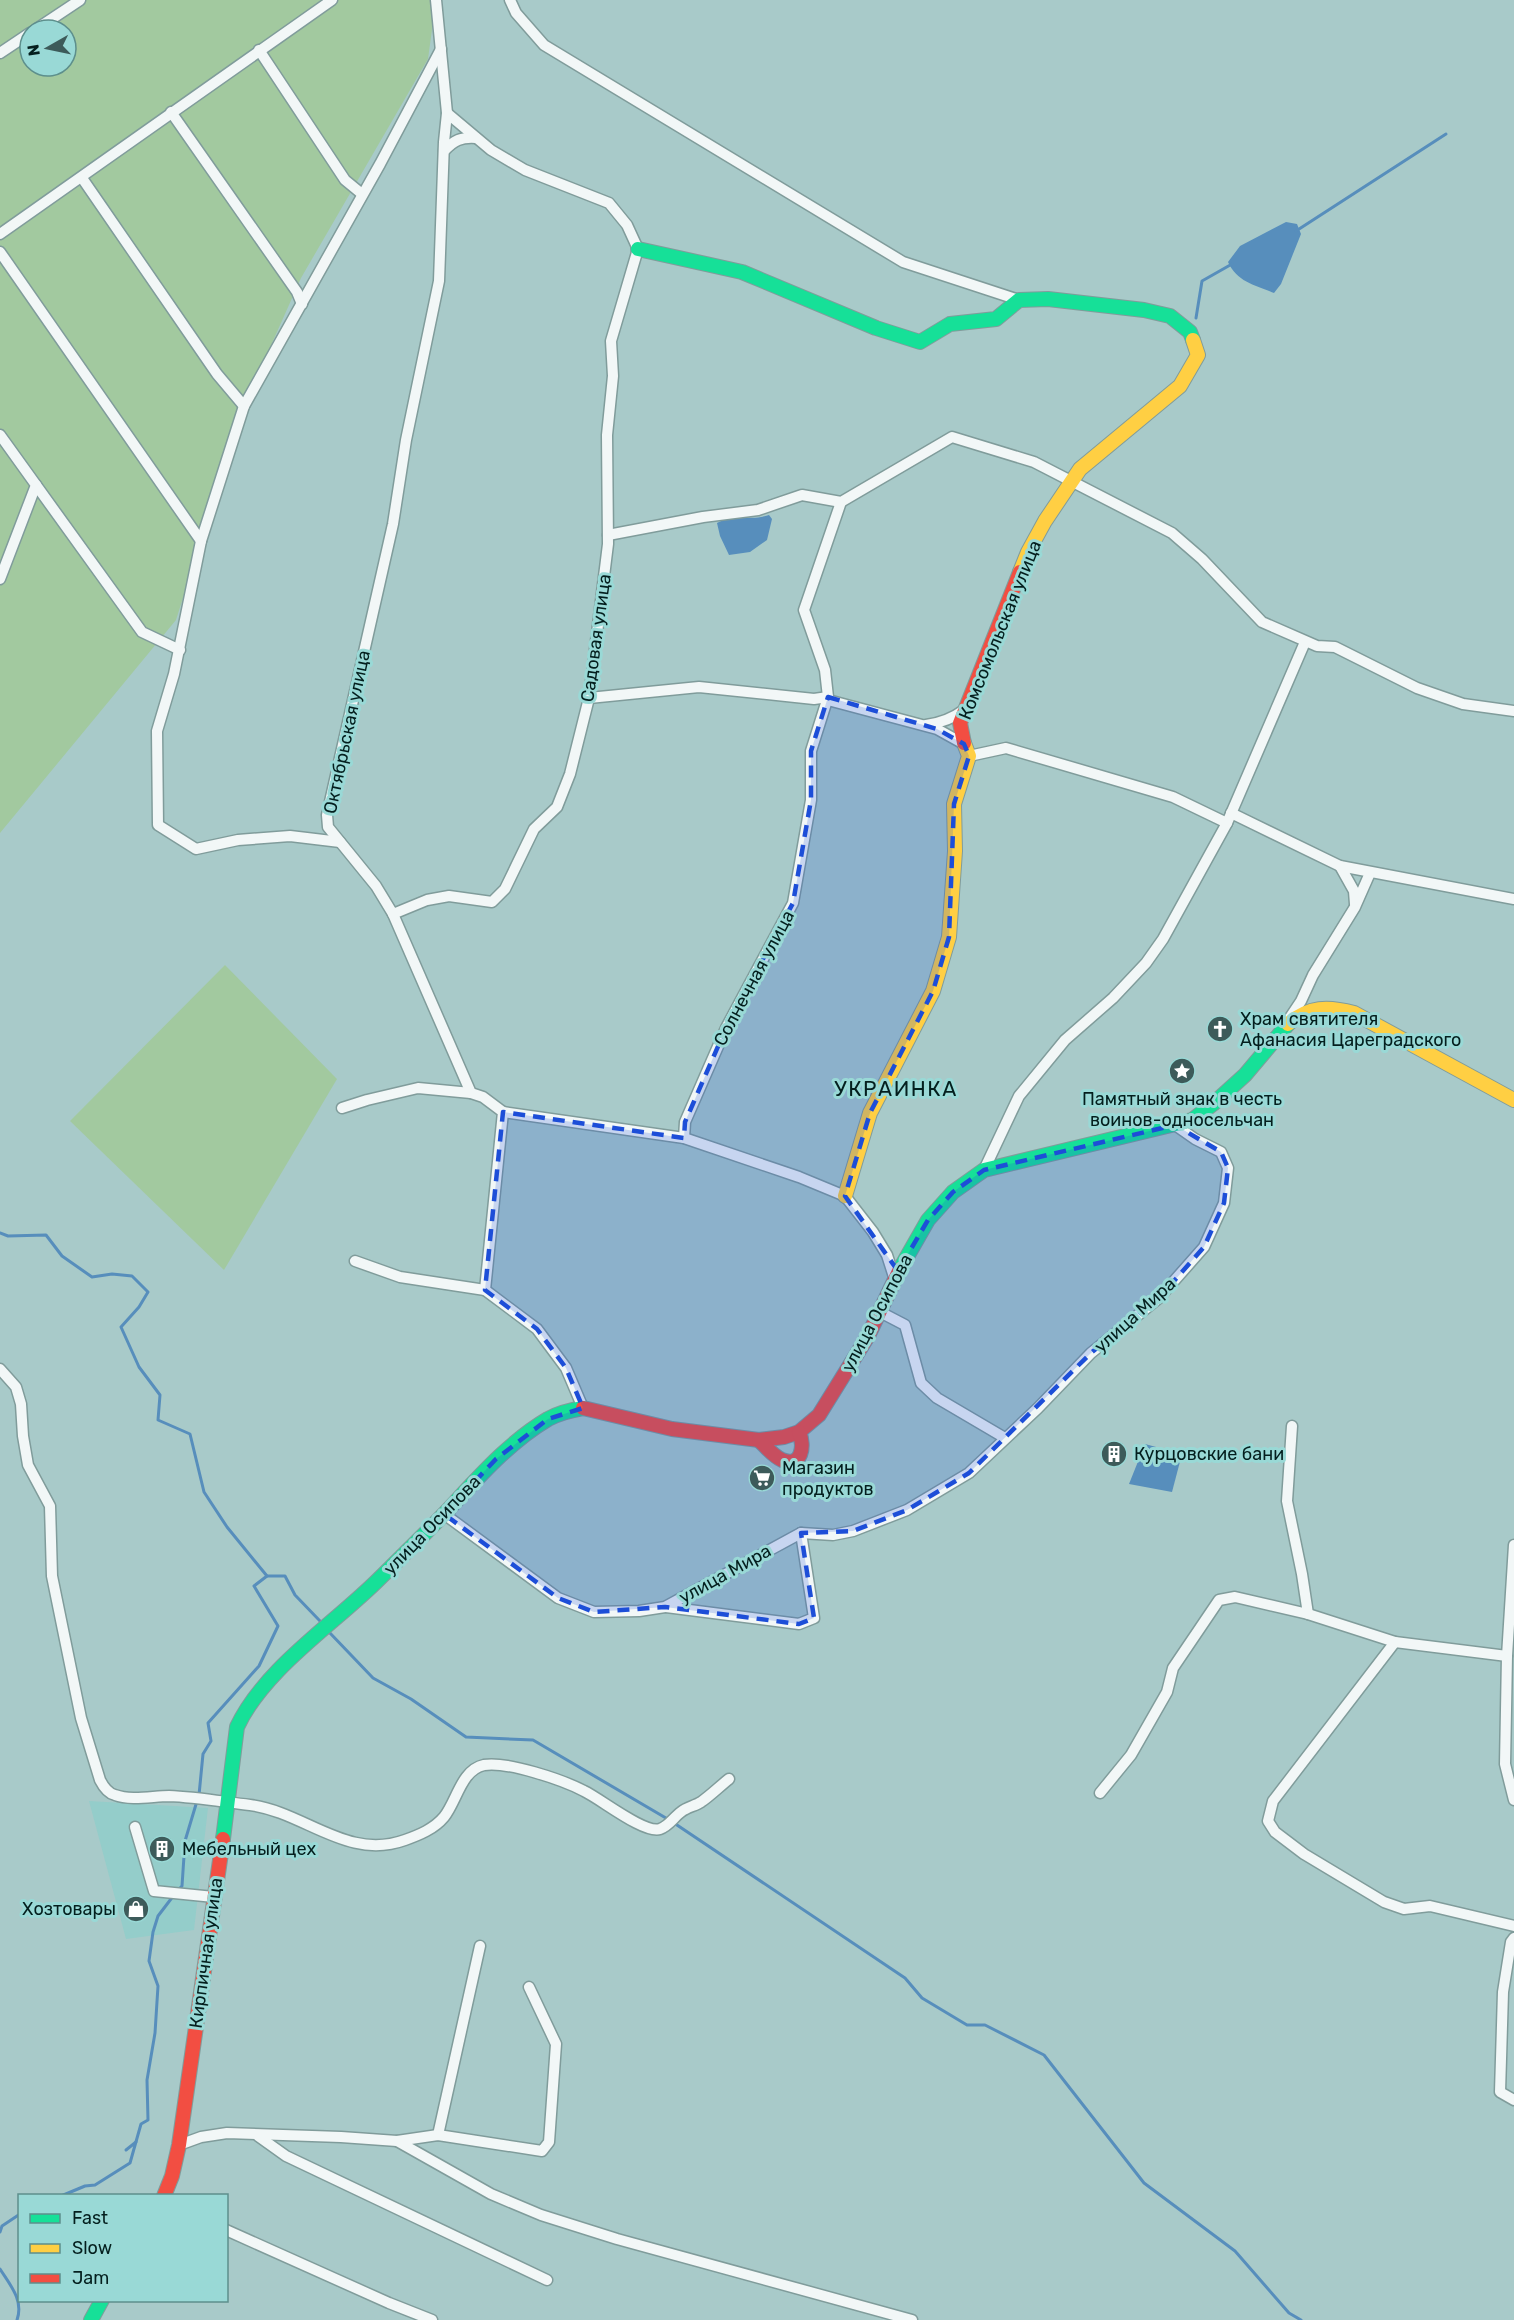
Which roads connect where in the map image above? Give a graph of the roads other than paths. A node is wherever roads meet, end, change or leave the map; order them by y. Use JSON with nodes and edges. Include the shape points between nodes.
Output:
{"nodes":[{"id":1,"x":80,"y":0,"type":"edge"},
{"id":2,"x":332,"y":0,"type":"edge"},
{"id":3,"x":436,"y":0,"type":"edge"},
{"id":4,"x":510,"y":0,"type":"edge"},
{"id":5,"x":53,"y":18,"type":"edge"},
{"id":6,"x":18,"y":41,"type":"edge"},
{"id":7,"x":441,"y":49,"type":"junction"},
{"id":8,"x":259,"y":50,"type":"junction"},
{"id":9,"x":0,"y":53,"type":"edge"},
{"id":10,"x":171,"y":111,"type":"junction"},
{"id":11,"x":447,"y":113,"type":"junction"},
{"id":12,"x":476,"y":138,"type":"junction"},
{"id":13,"x":444,"y":151,"type":"junction"},
{"id":14,"x":82,"y":178,"type":"junction"},
{"id":15,"x":362,"y":194,"type":"junction"},
{"id":16,"x":0,"y":234,"type":"edge"},
{"id":17,"x":638,"y":249,"type":"junction"},
{"id":18,"x":0,"y":252,"type":"edge"},
{"id":19,"x":1019,"y":300,"type":"junction"},
{"id":20,"x":302,"y":304,"type":"junction"},
{"id":21,"x":244,"y":406,"type":"junction"},
{"id":22,"x":0,"y":435,"type":"edge"},
{"id":23,"x":1071,"y":482,"type":"junction"},
{"id":24,"x":36,"y":485,"type":"junction"},
{"id":25,"x":841,"y":502,"type":"junction"},
{"id":26,"x":608,"y":535,"type":"junction"},
{"id":27,"x":201,"y":541,"type":"junction"},
{"id":28,"x":0,"y":579,"type":"edge"},
{"id":29,"x":1305,"y":642,"type":"junction"},
{"id":30,"x":180,"y":650,"type":"junction"},
{"id":31,"x":828,"y":697,"type":"junction"},
{"id":32,"x":590,"y":698,"type":"junction"},
{"id":33,"x":966,"y":709,"type":"junction"},
{"id":34,"x":1514,"y":711,"type":"edge"},
{"id":35,"x":923,"y":725,"type":"junction"},
{"id":36,"x":967,"y":750,"type":"junction"},
{"id":37,"x":1229,"y":818,"type":"junction"},
{"id":38,"x":340,"y":842,"type":"junction"},
{"id":39,"x":1340,"y":866,"type":"junction"},
{"id":40,"x":1370,"y":873,"type":"junction"},
{"id":41,"x":1514,"y":899,"type":"edge"},
{"id":42,"x":1355,"y":907,"type":"junction"},
{"id":43,"x":393,"y":914,"type":"junction"},
{"id":44,"x":1280,"y":1032,"type":"junction"},
{"id":45,"x":471,"y":1093,"type":"junction"},
{"id":46,"x":1514,"y":1100,"type":"edge"},
{"id":47,"x":342,"y":1108,"type":"dead end"},
{"id":48,"x":503,"y":1112,"type":"junction"},
{"id":49,"x":1175,"y":1125,"type":"junction"},
{"id":50,"x":684,"y":1138,"type":"junction"},
{"id":51,"x":984,"y":1170,"type":"junction"},
{"id":52,"x":844,"y":1196,"type":"junction"},
{"id":53,"x":355,"y":1262,"type":"dead end"},
{"id":54,"x":895,"y":1280,"type":"junction"},
{"id":55,"x":485,"y":1290,"type":"junction"},
{"id":56,"x":880,"y":1312,"type":"junction"},
{"id":57,"x":0,"y":1369,"type":"edge"},
{"id":58,"x":583,"y":1408,"type":"junction"},
{"id":59,"x":1292,"y":1426,"type":"dead end"},
{"id":60,"x":799,"y":1432,"type":"junction"},
{"id":61,"x":1005,"y":1438,"type":"junction"},
{"id":62,"x":759,"y":1440,"type":"junction"},
{"id":63,"x":444,"y":1514,"type":"junction"},
{"id":64,"x":801,"y":1533,"type":"junction"},
{"id":65,"x":1514,"y":1545,"type":"edge"},
{"id":66,"x":666,"y":1607,"type":"junction"},
{"id":67,"x":1308,"y":1614,"type":"junction"},
{"id":68,"x":1395,"y":1642,"type":"junction"},
{"id":69,"x":1507,"y":1656,"type":"junction"},
{"id":70,"x":245,"y":1710,"type":"joint"},
{"id":71,"x":729,"y":1779,"type":"dead end"},
{"id":72,"x":1100,"y":1793,"type":"dead end"},
{"id":73,"x":1514,"y":1800,"type":"edge"},
{"id":74,"x":228,"y":1804,"type":"junction"},
{"id":75,"x":135,"y":1827,"type":"dead end"},
{"id":76,"x":214,"y":1897,"type":"junction"},
{"id":77,"x":1514,"y":1926,"type":"edge"},
{"id":78,"x":1514,"y":1938,"type":"edge"},
{"id":79,"x":480,"y":1946,"type":"dead end"},
{"id":80,"x":529,"y":1987,"type":"dead end"},
{"id":81,"x":1514,"y":2100,"type":"edge"},
{"id":82,"x":438,"y":2134,"type":"junction"},
{"id":83,"x":258,"y":2135,"type":"junction"},
{"id":84,"x":397,"y":2141,"type":"junction"},
{"id":85,"x":179,"y":2145,"type":"junction"},
{"id":86,"x":165,"y":2194,"type":"edge"},
{"id":87,"x":228,"y":2231,"type":"edge"},
{"id":88,"x":547,"y":2280,"type":"dead end"},
{"id":89,"x":101,"y":2302,"type":"edge"},
{"id":90,"x":91,"y":2320,"type":"edge"},
{"id":91,"x":432,"y":2320,"type":"edge"},
{"id":92,"x":912,"y":2320,"type":"edge"}],
"edges":[{"from":1,"to":5,"type":"street"},
{"from":2,"to":8,"type":"street"},
{"from":3,"to":7,"type":"street","name":"Октябрьская улица"},
{"from":4,"to":19,"type":"street","via":[[516,13],[544,45],[903,262]]},
{"from":6,"to":9,"type":"street"},
{"from":7,"to":11,"type":"street","name":"Октябрьская улица"},
{"from":7,"to":15,"type":"street"},
{"from":8,"to":10,"type":"street"},
{"from":8,"to":15,"type":"street","via":[[345,180]]},
{"from":10,"to":14,"type":"street"},
{"from":10,"to":20,"type":"street"},
{"from":11,"to":12,"type":"street"},
{"from":11,"to":13,"type":"street","name":"Октябрьская улица"},
{"from":12,"to":13,"type":"street","via":[[453,141]]},
{"from":12,"to":17,"type":"street","via":[[525,170],[609,203],[627,225]]},
{"from":13,"to":38,"type":"street","name":"Октябрьская улица","via":[[439,281],[393,524],[327,815],[328,827]]},
{"from":14,"to":16,"type":"street"},
{"from":14,"to":21,"type":"street","via":[[217,374]]},
{"from":15,"to":20,"type":"street"},
{"from":17,"to":19,"type":"main road","via":[[742,272],[876,328],[920,342],[950,324],[996,319]]},
{"from":17,"to":26,"type":"street","name":"Садовая улица","via":[[611,340]]},
{"from":18,"to":27,"type":"street"},
{"from":19,"to":23,"type":"main road","name":"Комсомольская улица","via":[[1048,299],[1170,316],[1190,332],[1198,355],[1180,386],[1080,469]]},
{"from":20,"to":21,"type":"street"},
{"from":21,"to":27,"type":"street"},
{"from":22,"to":24,"type":"street"},
{"from":23,"to":25,"type":"street","via":[[1034,462],[952,437]]},
{"from":23,"to":29,"type":"street","via":[[1172,533],[1262,622]]},
{"from":23,"to":33,"type":"main road","name":"Комсомольская улица","via":[[1028,552]]},
{"from":24,"to":28,"type":"street"},
{"from":24,"to":30,"type":"street","via":[[142,632]]},
{"from":25,"to":26,"type":"street","via":[[802,495],[758,510]]},
{"from":25,"to":31,"type":"street","name":"Солнечная улица","via":[[804,610],[825,670]]},
{"from":26,"to":32,"type":"street","name":"Садовая улица"},
{"from":27,"to":30,"type":"street"},
{"from":29,"to":34,"type":"street","via":[[1335,647],[1417,688],[1463,704]]},
{"from":29,"to":37,"type":"street"},
{"from":30,"to":38,"type":"street","via":[[157,730],[158,825],[196,849],[238,840],[290,836]]},
{"from":31,"to":32,"type":"street","via":[[814,699],[699,687]]},
{"from":31,"to":35,"type":"street"},
{"from":31,"to":50,"type":"street","name":"Солнечная улица","via":[[811,751],[811,800],[793,903],[726,1028],[686,1122]]},
{"from":32,"to":43,"type":"street","name":"Садовая улица","via":[[570,774],[556,807],[534,829],[505,889],[492,902],[449,896]]},
{"from":33,"to":35,"type":"street","via":[[946,720]]},
{"from":33,"to":36,"type":"main road","name":"Комсомольская улица","via":[[960,723]]},
{"from":35,"to":36,"type":"street","via":[[937,729]]},
{"from":36,"to":37,"type":"street","via":[[1006,748],[1173,797]]},
{"from":36,"to":52,"type":"main road","name":"Комсомольская улица","via":[[954,804],[949,938],[933,990],[870,1113]]},
{"from":37,"to":39,"type":"street"},
{"from":37,"to":51,"type":"street","via":[[1163,939],[1113,998],[1065,1040],[1019,1096]]},
{"from":38,"to":43,"type":"street","name":"Октябрьская улица"},
{"from":39,"to":40,"type":"street"},
{"from":39,"to":42,"type":"street","via":[[1354,891]]},
{"from":40,"to":41,"type":"street"},
{"from":40,"to":42,"type":"street"},
{"from":42,"to":44,"type":"street"},
{"from":43,"to":45,"type":"street","name":"Октябрьская улица"},
{"from":44,"to":46,"type":"main road","name":"улица Осипова","via":[[1294,1018],[1319,1008],[1354,1013]]},
{"from":44,"to":49,"type":"main road","name":"улица Осипова","via":[[1210,1108]]},
{"from":45,"to":47,"type":"street","via":[[418,1088]]},
{"from":45,"to":48,"type":"street"},
{"from":48,"to":50,"type":"street"},
{"from":48,"to":55,"type":"street"},
{"from":49,"to":51,"type":"main road","name":"улица Осипова"},
{"from":49,"to":61,"type":"street","name":"улица Мира","via":[[1221,1152],[1228,1168],[1224,1203],[1204,1247],[1159,1298],[1091,1353]]},
{"from":50,"to":52,"type":"street"},
{"from":51,"to":54,"type":"main road","name":"улица Осипова","via":[[953,1192],[927,1220]]},
{"from":52,"to":54,"type":"street","via":[[887,1255]]},
{"from":53,"to":55,"type":"street","via":[[400,1277]]},
{"from":54,"to":56,"type":"main road","name":"улица Осипова"},
{"from":55,"to":58,"type":"street","via":[[537,1329],[566,1368]]},
{"from":56,"to":60,"type":"main road","name":"улица Осипова","via":[[819,1415]]},
{"from":56,"to":61,"type":"street","via":[[905,1325],[921,1383],[937,1398]]},
{"from":57,"to":74,"type":"street","via":[[16,1387],[28,1465],[50,1506],[52,1576],[81,1718],[103,1786],[122,1797],[168,1796]]},
{"from":58,"to":62,"type":"main road","name":"улица Осипова","via":[[672,1429]]},
{"from":58,"to":63,"type":"main road","name":"улица Осипова","via":[[548,1419],[523,1437],[496,1459]]},
{"from":59,"to":67,"type":"street","via":[[1287,1502]]},
{"from":60,"to":62,"type":"main road","name":"улица Осипова"},
{"from":60,"to":62,"type":"main road","via":[[803,1451],[792,1461],[781,1459]]},
{"from":61,"to":64,"type":"street","name":"улица Мира","via":[[969,1473],[907,1510],[853,1531],[832,1535]]},
{"from":63,"to":66,"type":"street","name":"улица Мира","via":[[558,1598],[594,1612]]},
{"from":63,"to":70,"type":"main road","name":"улица Осипова","via":[[376,1582],[317,1633]]},
{"from":64,"to":66,"type":"street","name":"улица Мира"},
{"from":64,"to":66,"type":"street","via":[[814,1618],[799,1624]]},
{"from":65,"to":69,"type":"street"},
{"from":67,"to":68,"type":"street"},
{"from":67,"to":72,"type":"street","via":[[1235,1597],[1219,1600],[1173,1668],[1167,1692],[1131,1755]]},
{"from":68,"to":69,"type":"street"},
{"from":68,"to":77,"type":"street","via":[[1273,1801],[1268,1821],[1275,1832],[1304,1854],[1384,1902],[1404,1910],[1431,1906]]},
{"from":69,"to":73,"type":"street","via":[[1505,1764]]},
{"from":70,"to":74,"type":"main road","name":"Кирпичная улица","via":[[237,1727]]},
{"from":71,"to":74,"type":"street","via":[[655,1830],[638,1825],[567,1783],[513,1768],[482,1766],[466,1778],[444,1817],[433,1827],[388,1845],[361,1845],[337,1839],[291,1815]]},
{"from":74,"to":76,"type":"main road","name":"Кирпичная улица"},
{"from":75,"to":76,"type":"street","via":[[154,1891]]},
{"from":76,"to":85,"type":"main road","name":"Кирпичная улица"},
{"from":78,"to":81,"type":"street","via":[[1503,1992],[1500,2092]]},
{"from":79,"to":82,"type":"street"},
{"from":80,"to":82,"type":"street","via":[[556,2044],[549,2142],[542,2151]]},
{"from":82,"to":84,"type":"street"},
{"from":83,"to":84,"type":"street"},
{"from":83,"to":85,"type":"street","via":[[227,2133]]},
{"from":83,"to":88,"type":"street","via":[[286,2156]]},
{"from":84,"to":92,"type":"street","via":[[491,2194],[541,2215]]},
{"from":85,"to":86,"type":"main road","name":"Кирпичная улица"},
{"from":87,"to":91,"type":"street"},
{"from":89,"to":90,"type":"main road"}]}
